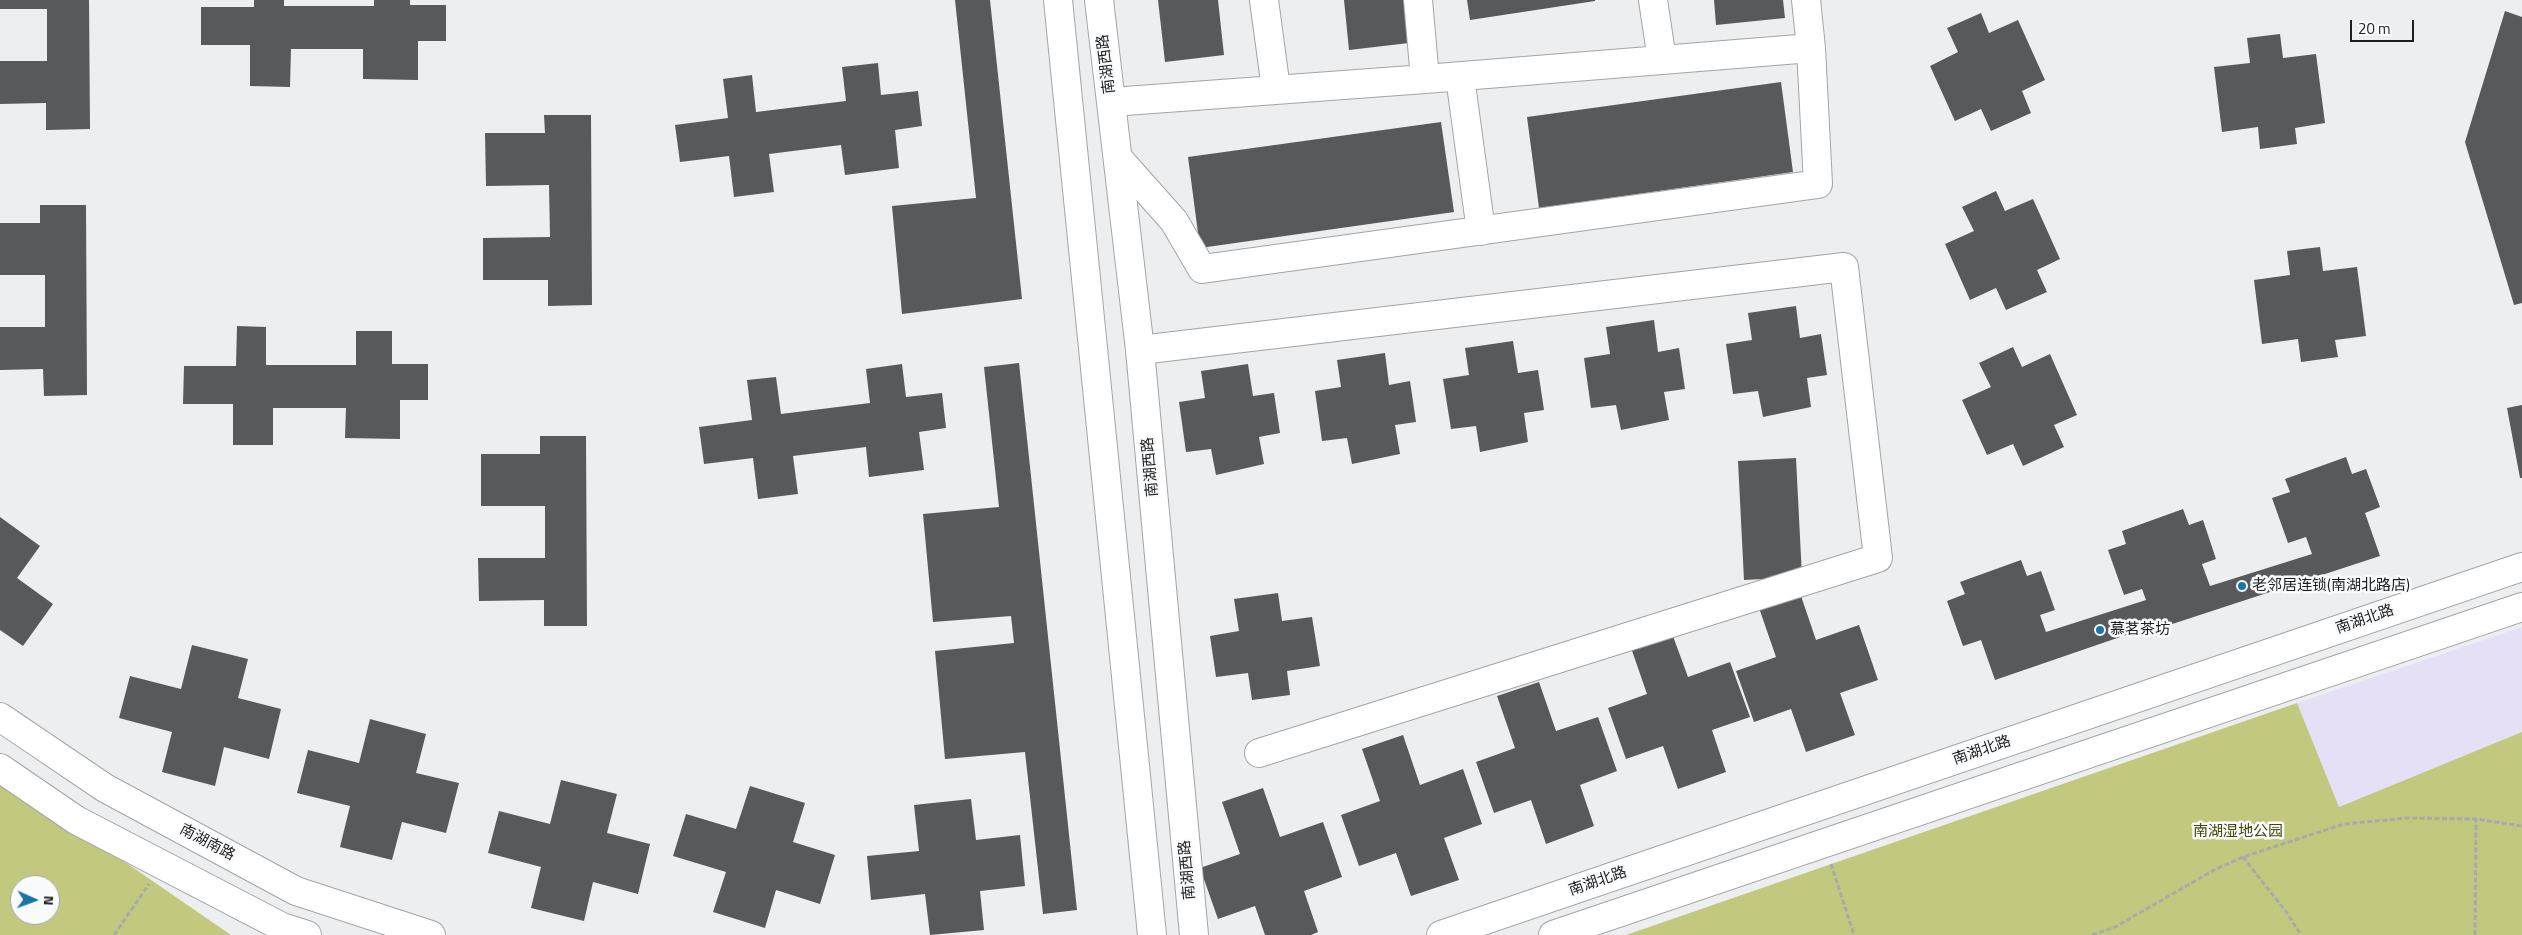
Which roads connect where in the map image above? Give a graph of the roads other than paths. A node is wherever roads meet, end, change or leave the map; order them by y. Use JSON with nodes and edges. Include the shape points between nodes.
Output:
{"nodes":[{"id":1,"x":1058,"y":0,"type":"edge"},
{"id":2,"x":1099,"y":0,"type":"edge"},
{"id":3,"x":1264,"y":0,"type":"edge"},
{"id":4,"x":1418,"y":0,"type":"edge"},
{"id":5,"x":1653,"y":0,"type":"edge"},
{"id":6,"x":1806,"y":0,"type":"edge"},
{"id":7,"x":1811,"y":48,"type":"junction"},
{"id":8,"x":1662,"y":60,"type":"junction"},
{"id":9,"x":1460,"y":77,"type":"junction"},
{"id":10,"x":1426,"y":79,"type":"junction"},
{"id":11,"x":1276,"y":89,"type":"junction"},
{"id":12,"x":1112,"y":102,"type":"junction"},
{"id":13,"x":1118,"y":158,"type":"junction"},
{"id":14,"x":1481,"y":231,"type":"junction"},
{"id":15,"x":1140,"y":350,"type":"junction"},
{"id":16,"x":2522,"y":567,"type":"edge"},
{"id":17,"x":2522,"y":607,"type":"edge"},
{"id":18,"x":0,"y":717,"type":"edge"},
{"id":19,"x":1259,"y":753,"type":"dead end"},
{"id":20,"x":0,"y":768,"type":"edge"},
{"id":21,"x":307,"y":935,"type":"edge"},
{"id":22,"x":431,"y":935,"type":"edge"},
{"id":23,"x":1152,"y":935,"type":"edge"},
{"id":24,"x":1194,"y":935,"type":"edge"},
{"id":25,"x":1442,"y":935,"type":"edge"},
{"id":26,"x":1552,"y":935,"type":"edge"}],
"edges":[{"from":1,"to":23,"type":"main road"},
{"from":2,"to":12,"type":"main road","name":"南湖西路"},
{"from":3,"to":11,"type":"main road"},
{"from":4,"to":10,"type":"main road"},
{"from":5,"to":8,"type":"main road"},
{"from":6,"to":7,"type":"main road"},
{"from":7,"to":8,"type":"main road"},
{"from":7,"to":14,"type":"main road","via":[[1818,184]]},
{"from":8,"to":9,"type":"main road"},
{"from":9,"to":10,"type":"main road"},
{"from":9,"to":14,"type":"main road"},
{"from":10,"to":11,"type":"main road"},
{"from":11,"to":12,"type":"main road"},
{"from":12,"to":13,"type":"main road","name":"南湖西路"},
{"from":13,"to":14,"type":"main road","via":[[1174,221],[1202,269]]},
{"from":13,"to":15,"type":"main road","name":"南湖西路"},
{"from":15,"to":19,"type":"main road","via":[[1844,266],[1878,558]]},
{"from":15,"to":24,"type":"main road","name":"南湖西路"},
{"from":16,"to":25,"type":"main road","name":"南湖北路"},
{"from":17,"to":26,"type":"main road"},
{"from":18,"to":22,"type":"main road","name":"南湖南路","via":[[105,788],[296,891]]},
{"from":20,"to":21,"type":"main road","via":[[76,820],[282,927]]}]}
